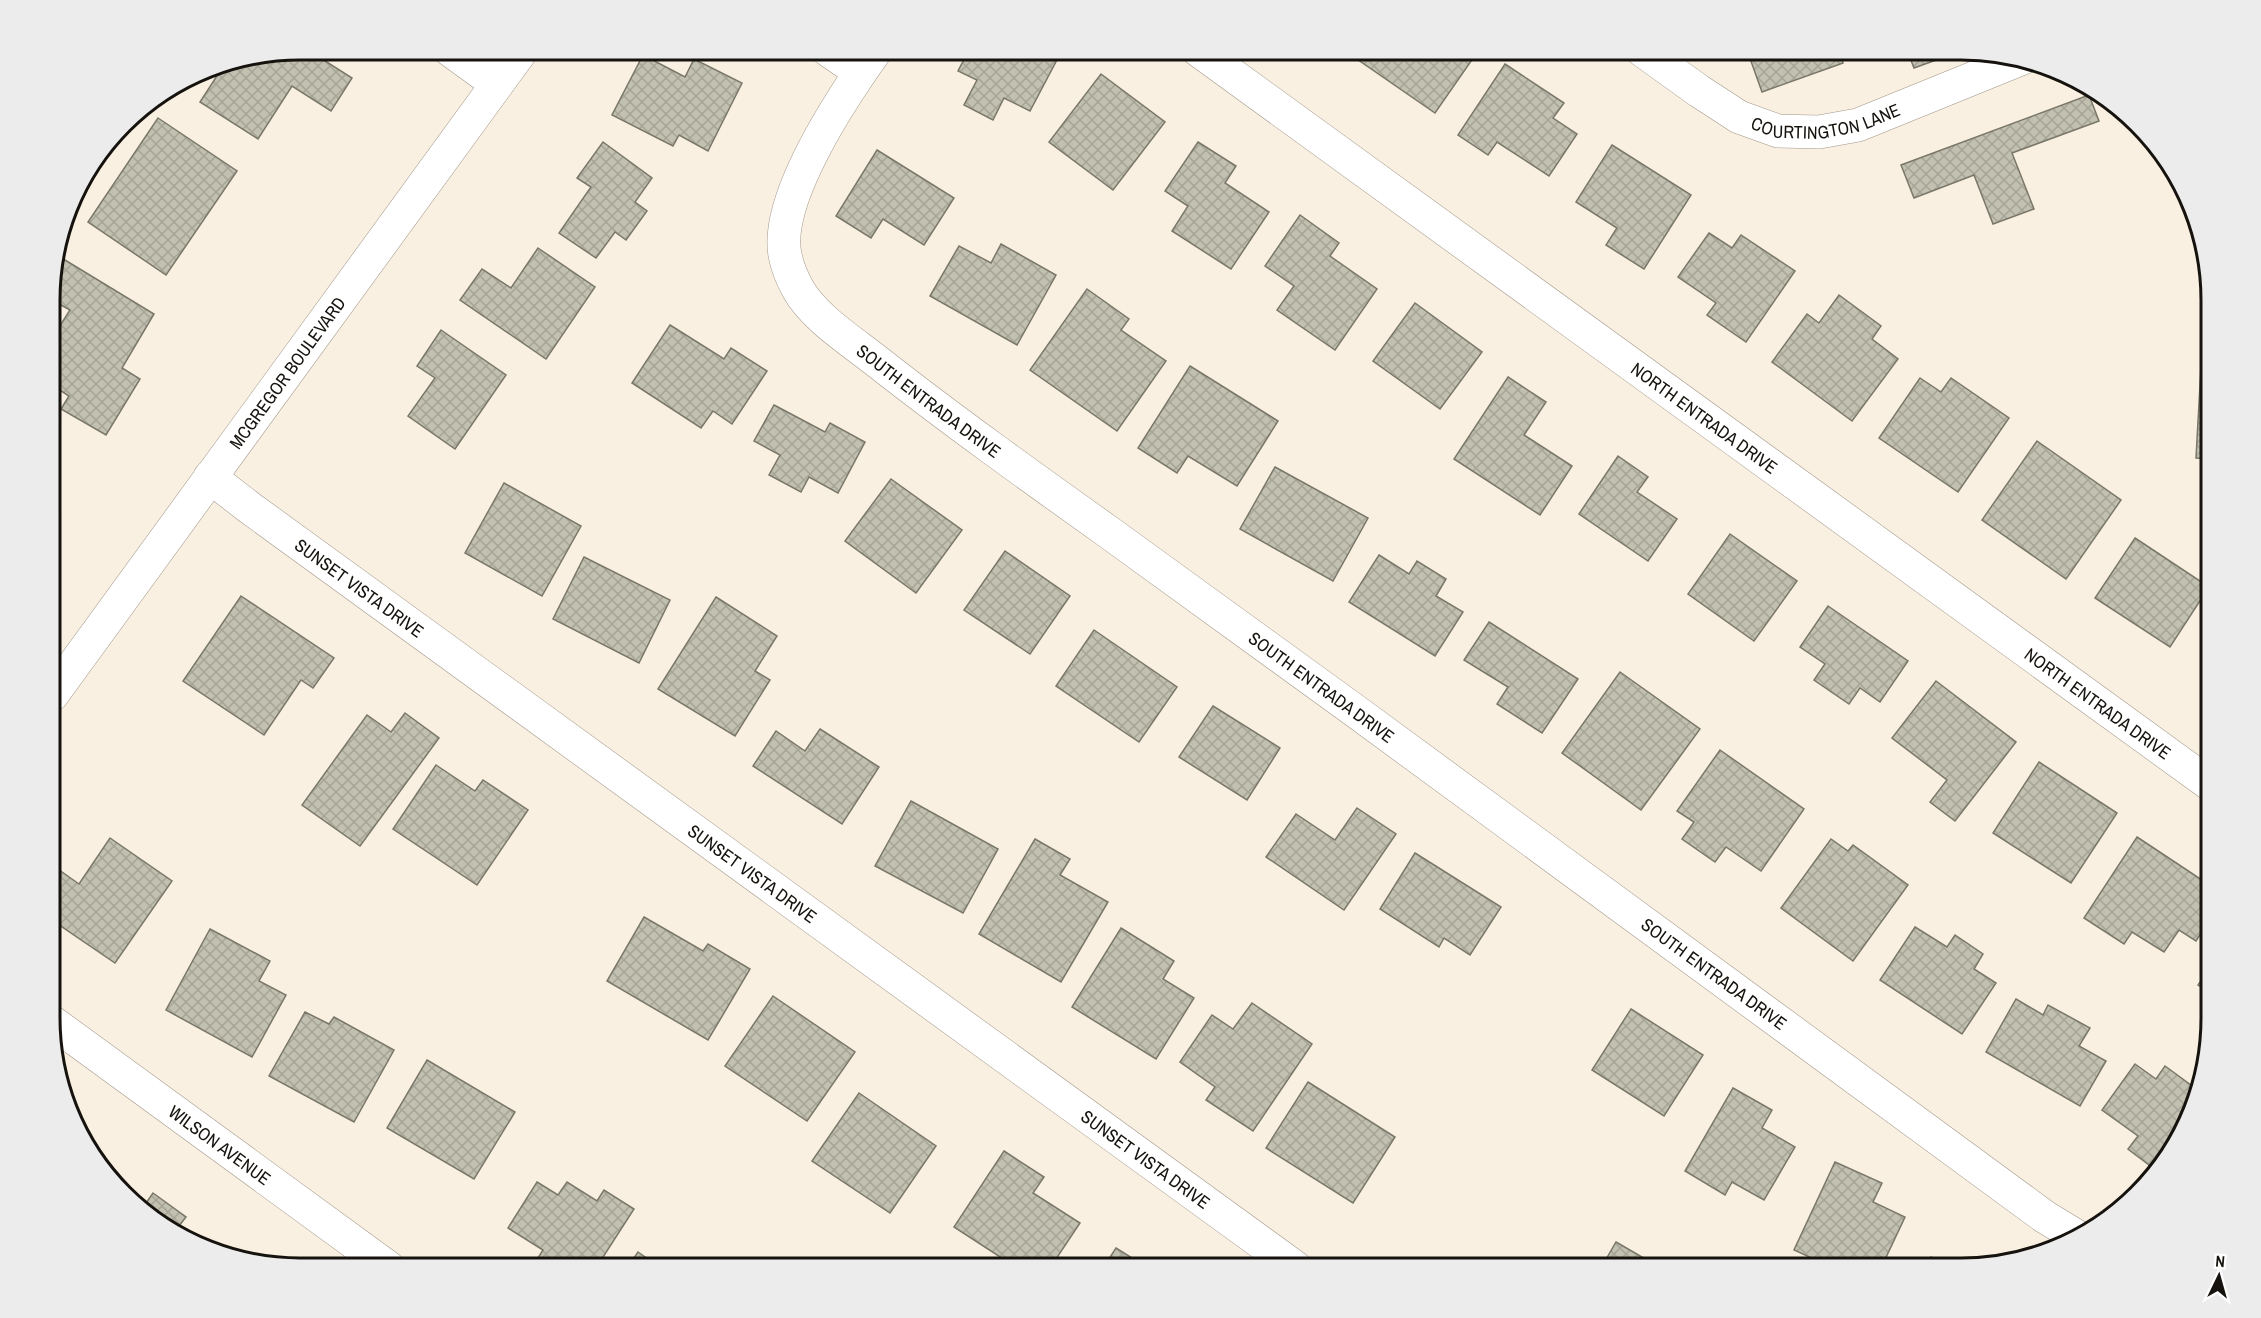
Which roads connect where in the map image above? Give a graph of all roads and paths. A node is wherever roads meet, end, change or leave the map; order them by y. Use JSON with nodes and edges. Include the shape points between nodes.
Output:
{"nodes":[{"id":1,"x":464,"y":60,"type":"edge"},
{"id":2,"x":515,"y":60,"type":"edge"},
{"id":3,"x":1212,"y":60,"type":"edge"},
{"id":4,"x":1656,"y":60,"type":"edge"},
{"id":5,"x":868,"y":61,"type":"edge"},
{"id":6,"x":2007,"y":65,"type":"edge"},
{"id":7,"x":497,"y":84,"type":"junction"},
{"id":8,"x":210,"y":477,"type":"junction"},
{"id":9,"x":60,"y":684,"type":"edge"},
{"id":10,"x":2201,"y":778,"type":"edge"},
{"id":11,"x":61,"y":1028,"type":"edge"},
{"id":12,"x":2069,"y":1232,"type":"edge"},
{"id":13,"x":375,"y":1258,"type":"edge"},
{"id":14,"x":1282,"y":1258,"type":"edge"}],
"edges":[{"from":1,"to":7,"type":"street"},
{"from":2,"to":7,"type":"street","name":"MCGREGOR BOULEVARD"},
{"from":3,"to":10,"type":"street","name":"NORTH ENTRADA DRIVE"},
{"from":4,"to":6,"type":"street","name":"COURTINGTON LANE","via":[[1739,117],[1778,131],[1819,132],[1868,122]]},
{"from":5,"to":12,"type":"street","name":"SOUTH ENTRADA DRIVE","via":[[819,140],[800,177],[787,216],[785,254],[800,292],[827,322],[947,415]]},
{"from":7,"to":8,"type":"street","name":"MCGREGOR BOULEVARD"},
{"from":8,"to":9,"type":"street","name":"MCGREGOR BOULEVARD"},
{"from":8,"to":14,"type":"street","name":"SUNSET VISTA DRIVE"},
{"from":11,"to":13,"type":"street","name":"WILSON AVENUE"}]}
